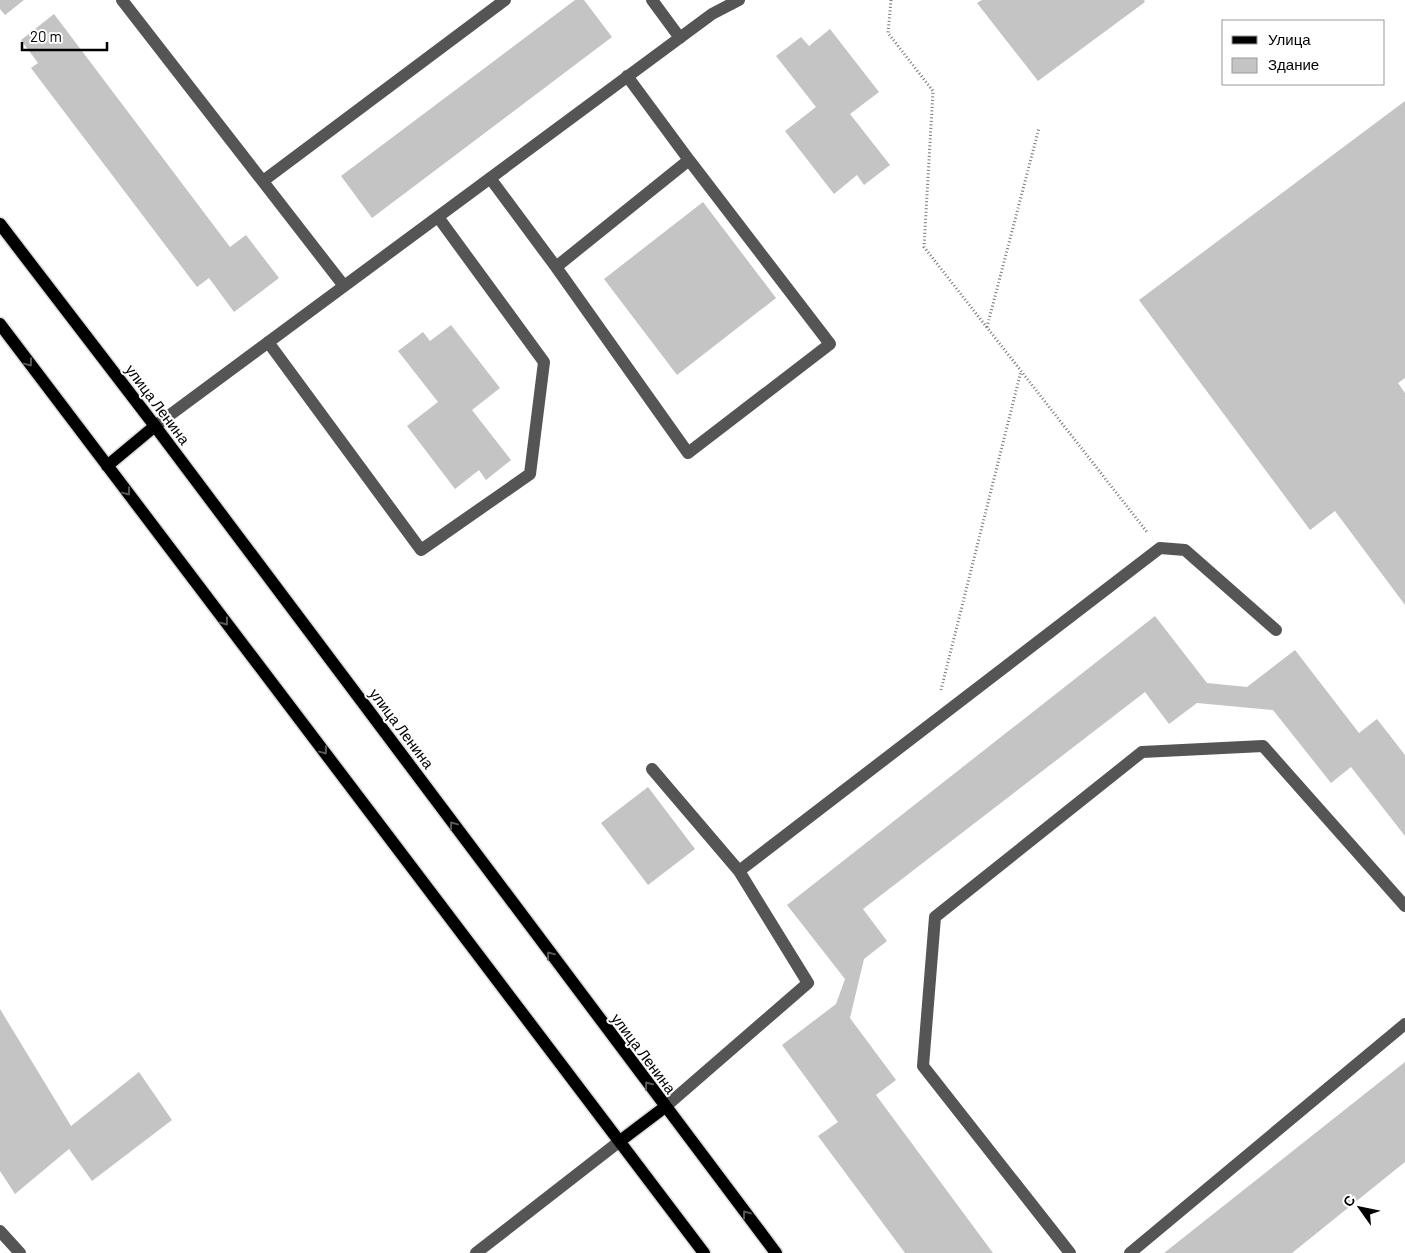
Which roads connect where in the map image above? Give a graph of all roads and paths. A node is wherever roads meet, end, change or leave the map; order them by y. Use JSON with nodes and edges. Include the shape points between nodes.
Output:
{"nodes":[{"id":1,"x":122,"y":0,"type":"edge"},
{"id":2,"x":505,"y":0,"type":"edge"},
{"id":3,"x":652,"y":0,"type":"edge"},
{"id":4,"x":739,"y":0,"type":"edge"},
{"id":5,"x":891,"y":0,"type":"edge"},
{"id":6,"x":680,"y":38,"type":"junction"},
{"id":7,"x":627,"y":76,"type":"junction"},
{"id":8,"x":1039,"y":128,"type":"dead end"},
{"id":9,"x":690,"y":160,"type":"junction"},
{"id":10,"x":490,"y":178,"type":"junction"},
{"id":11,"x":262,"y":181,"type":"junction"},
{"id":12,"x":438,"y":217,"type":"junction"},
{"id":13,"x":0,"y":224,"type":"edge"},
{"id":14,"x":556,"y":267,"type":"junction"},
{"id":15,"x":344,"y":286,"type":"junction"},
{"id":16,"x":0,"y":324,"type":"edge"},
{"id":17,"x":987,"y":327,"type":"junction"},
{"id":18,"x":268,"y":342,"type":"junction"},
{"id":19,"x":1021,"y":370,"type":"junction"},
{"id":20,"x":155,"y":426,"type":"junction"},
{"id":21,"x":107,"y":466,"type":"junction"},
{"id":22,"x":1160,"y":548,"type":"junction"},
{"id":23,"x":1276,"y":630,"type":"dead end"},
{"id":24,"x":932,"y":722,"type":"junction"},
{"id":25,"x":652,"y":769,"type":"dead end"},
{"id":26,"x":739,"y":871,"type":"junction"},
{"id":27,"x":1405,"y":906,"type":"edge"},
{"id":28,"x":1405,"y":1024,"type":"edge"},
{"id":29,"x":664,"y":1107,"type":"junction"},
{"id":30,"x":620,"y":1141,"type":"junction"},
{"id":31,"x":0,"y":1231,"type":"edge"},
{"id":32,"x":20,"y":1253,"type":"edge"},
{"id":33,"x":476,"y":1253,"type":"edge"},
{"id":34,"x":704,"y":1253,"type":"edge"},
{"id":35,"x":776,"y":1253,"type":"edge"},
{"id":36,"x":1070,"y":1253,"type":"edge"},
{"id":37,"x":1130,"y":1253,"type":"edge"}],
"edges":[{"from":1,"to":11,"type":"street"},
{"from":2,"to":11,"type":"street"},
{"from":3,"to":6,"type":"street"},
{"from":4,"to":6,"type":"street","via":[[712,14]]},
{"from":5,"to":17,"type":"path","via":[[888,33],[933,92],[924,247]]},
{"from":6,"to":7,"type":"street"},
{"from":7,"to":9,"type":"street"},
{"from":7,"to":10,"type":"street"},
{"from":8,"to":17,"type":"path"},
{"from":9,"to":14,"type":"street"},
{"from":9,"to":14,"type":"street","via":[[830,344],[688,453]]},
{"from":10,"to":12,"type":"street"},
{"from":10,"to":14,"type":"street"},
{"from":11,"to":15,"type":"street"},
{"from":12,"to":15,"type":"street"},
{"from":12,"to":18,"type":"street","via":[[544,362],[530,474],[421,550]]},
{"from":13,"to":20,"type":"main road","name":"улица Ленина"},
{"from":15,"to":18,"type":"street"},
{"from":16,"to":21,"type":"main road","one_way":true},
{"from":17,"to":19,"type":"path"},
{"from":18,"to":20,"type":"street"},
{"from":19,"to":22,"type":"path"},
{"from":19,"to":24,"type":"path"},
{"from":20,"to":21,"type":"main road"},
{"from":29,"to":20,"type":"main road","name":"улица Ленина","one_way":true},
{"from":21,"to":30,"type":"main road","one_way":true},
{"from":22,"to":23,"type":"street","via":[[1185,550]]},
{"from":22,"to":24,"type":"street"},
{"from":24,"to":26,"type":"street"},
{"from":25,"to":26,"type":"street"},
{"from":26,"to":29,"type":"street","via":[[808,983]]},
{"from":27,"to":36,"type":"street","via":[[1263,746],[1142,752],[936,917],[923,1066]]},
{"from":28,"to":37,"type":"street"},
{"from":29,"to":30,"type":"main road"},
{"from":35,"to":29,"type":"main road","name":"улица Ленина","one_way":true},
{"from":30,"to":33,"type":"street"},
{"from":30,"to":34,"type":"main road"},
{"from":31,"to":32,"type":"street"}]}
